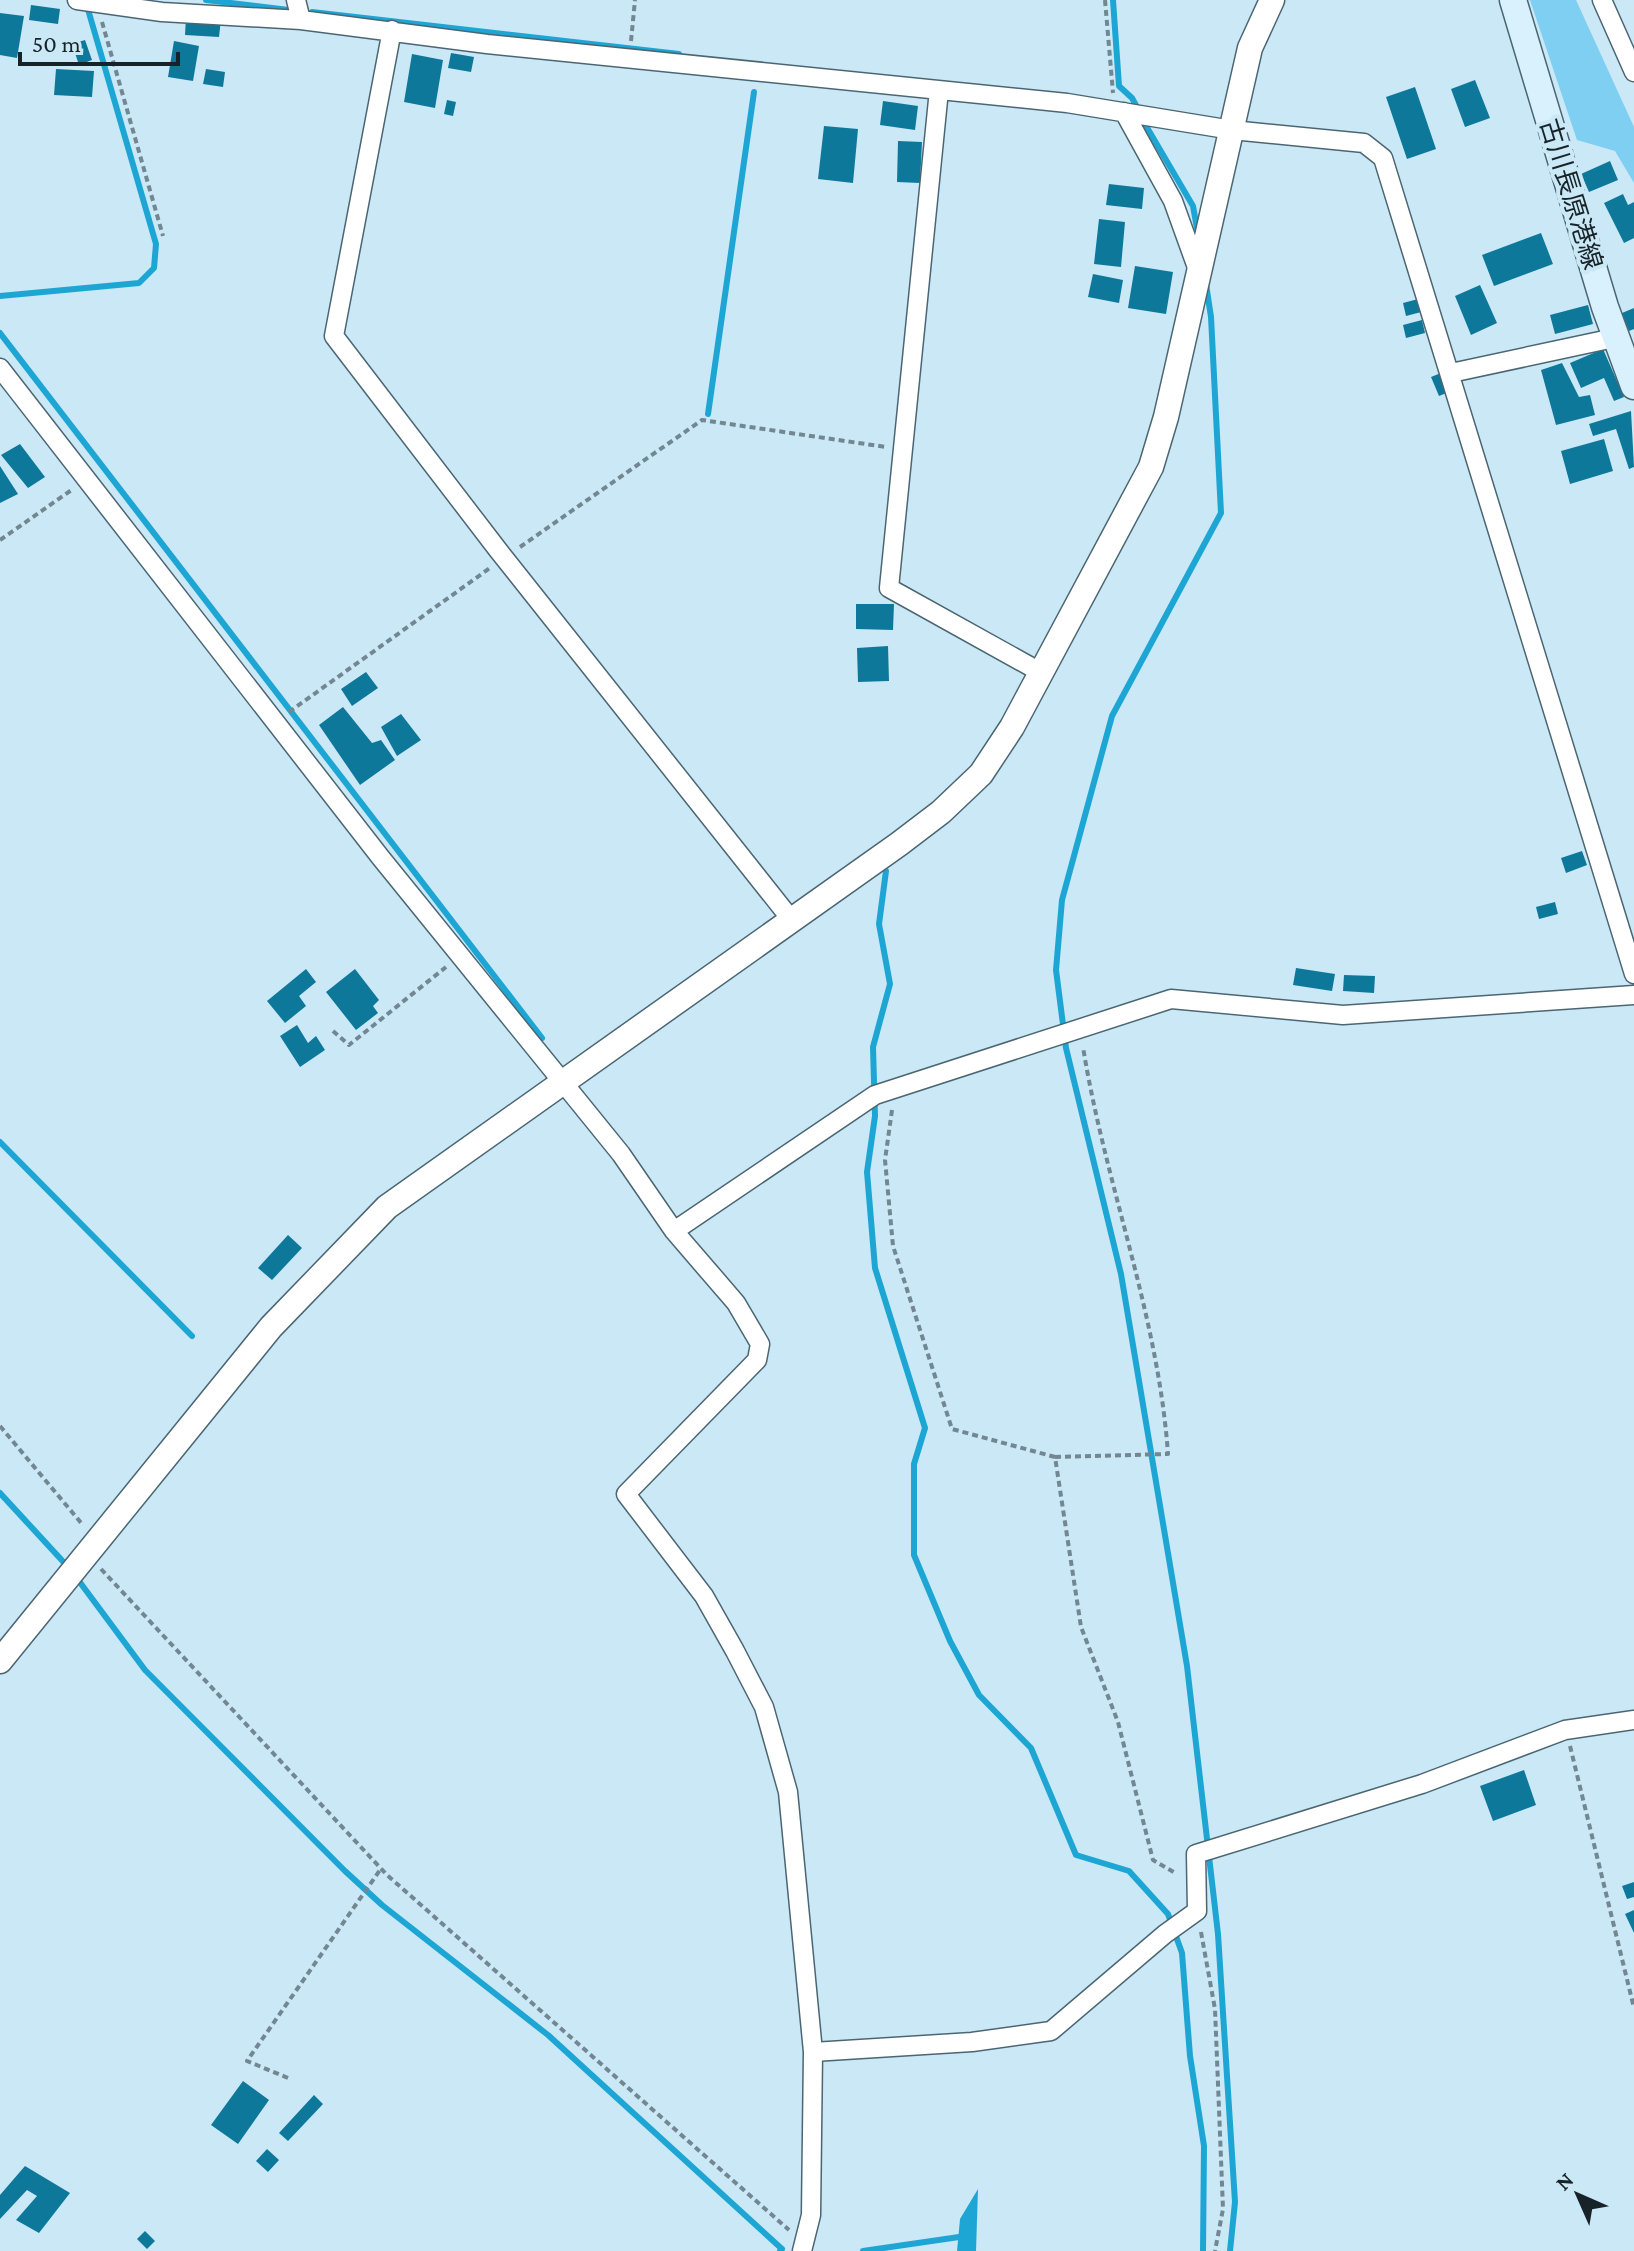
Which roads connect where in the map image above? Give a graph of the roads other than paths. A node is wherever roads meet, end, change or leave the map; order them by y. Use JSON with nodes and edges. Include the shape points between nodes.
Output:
{"nodes":[{"id":1,"x":77,"y":0,"type":"edge"},
{"id":2,"x":296,"y":0,"type":"edge"},
{"id":3,"x":1272,"y":0,"type":"edge"},
{"id":4,"x":1513,"y":0,"type":"edge"},
{"id":5,"x":1602,"y":0,"type":"edge"},
{"id":6,"x":301,"y":20,"type":"junction"},
{"id":7,"x":392,"y":30,"type":"junction"},
{"id":8,"x":1634,"y":72,"type":"edge"},
{"id":9,"x":939,"y":90,"type":"junction"},
{"id":10,"x":1119,"y":112,"type":"junction"},
{"id":11,"x":1232,"y":130,"type":"junction"},
{"id":12,"x":1199,"y":273,"type":"junction"},
{"id":13,"x":1614,"y":338,"type":"junction"},
{"id":14,"x":0,"y":368,"type":"edge"},
{"id":15,"x":1451,"y":373,"type":"junction"},
{"id":16,"x":1634,"y":386,"type":"edge"},
{"id":17,"x":1042,"y":673,"type":"junction"},
{"id":18,"x":790,"y":918,"type":"junction"},
{"id":19,"x":1634,"y":974,"type":"edge"},
{"id":20,"x":1634,"y":995,"type":"edge"},
{"id":21,"x":562,"y":1083,"type":"junction"},
{"id":22,"x":674,"y":1231,"type":"junction"},
{"id":23,"x":0,"y":1661,"type":"edge"},
{"id":24,"x":1634,"y":1720,"type":"edge"},
{"id":25,"x":813,"y":2052,"type":"junction"},
{"id":26,"x":804,"y":2248,"type":"edge"}],
"edges":[{"from":1,"to":6,"type":"street","via":[[162,12]]},
{"from":2,"to":6,"type":"street"},
{"from":3,"to":11,"type":"street","via":[[1250,48]]},
{"from":4,"to":13,"type":"main road","name":"古川長原港線"},
{"from":5,"to":8,"type":"street"},
{"from":6,"to":7,"type":"street"},
{"from":7,"to":9,"type":"street"},
{"from":7,"to":18,"type":"street","via":[[334,336]]},
{"from":9,"to":10,"type":"street"},
{"from":9,"to":17,"type":"street","via":[[889,588]]},
{"from":10,"to":11,"type":"street"},
{"from":10,"to":12,"type":"street","via":[[1173,201]]},
{"from":11,"to":12,"type":"street"},
{"from":11,"to":15,"type":"street","via":[[1364,143],[1383,158]]},
{"from":12,"to":17,"type":"street","via":[[1151,467]]},
{"from":13,"to":15,"type":"street"},
{"from":13,"to":16,"type":"main road","name":"古川長原港線"},
{"from":14,"to":21,"type":"street"},
{"from":15,"to":19,"type":"street"},
{"from":17,"to":18,"type":"street","via":[[981,774],[941,812]]},
{"from":18,"to":21,"type":"street"},
{"from":20,"to":22,"type":"street","via":[[1343,1015],[1171,999],[875,1095]]},
{"from":21,"to":22,"type":"street","via":[[621,1154]]},
{"from":21,"to":23,"type":"street","via":[[387,1207],[340,1253],[271,1327]]},
{"from":22,"to":25,"type":"street","via":[[736,1303],[760,1344],[757,1360],[626,1494],[704,1596],[764,1707],[788,1792]]},
{"from":24,"to":25,"type":"street","via":[[1565,1730],[1422,1784],[1196,1854],[1197,1911],[1051,2031],[972,2042]]},
{"from":25,"to":26,"type":"street","via":[[811,2215]]}]}
